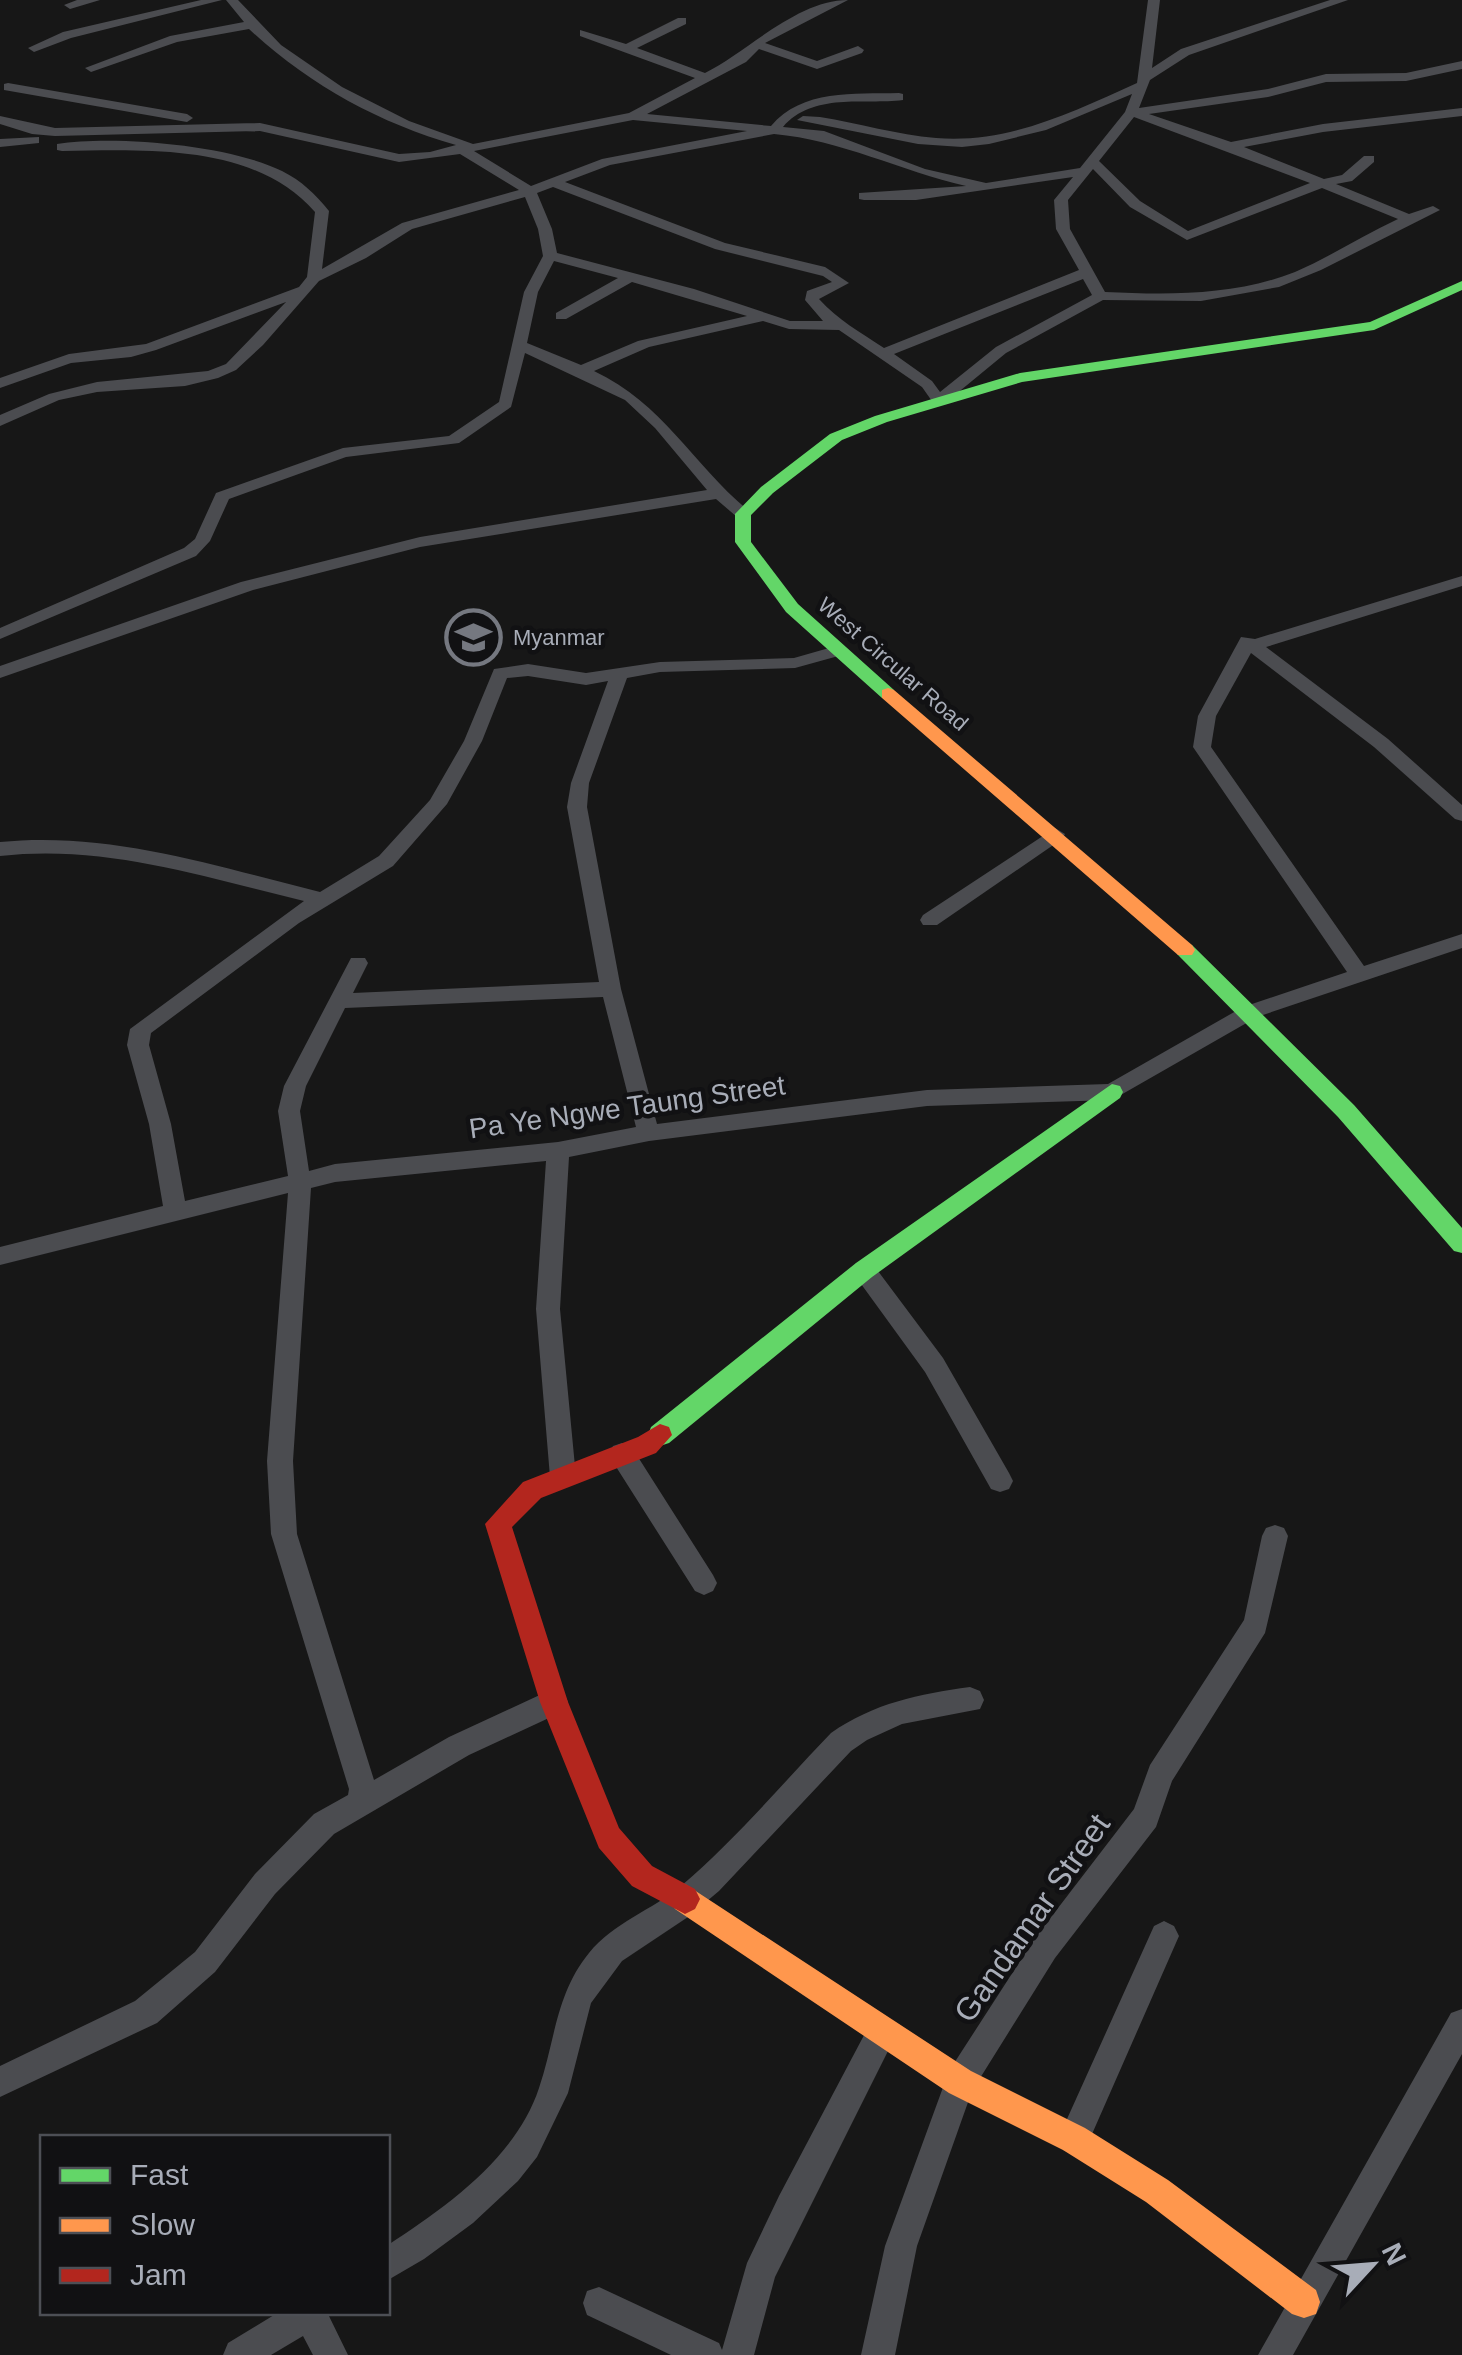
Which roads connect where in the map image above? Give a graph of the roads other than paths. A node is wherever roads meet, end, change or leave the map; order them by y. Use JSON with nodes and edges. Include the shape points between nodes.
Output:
{"nodes":[{"id":1,"x":94,"y":0,"type":"edge"},
{"id":2,"x":216,"y":0,"type":"edge"},
{"id":3,"x":232,"y":0,"type":"edge"},
{"id":4,"x":842,"y":0,"type":"edge"},
{"id":5,"x":1154,"y":0,"type":"edge"},
{"id":6,"x":1342,"y":0,"type":"edge"},
{"id":7,"x":70,"y":5,"type":"dead end"},
{"id":8,"x":682,"y":21,"type":"dead end"},
{"id":9,"x":249,"y":25,"type":"junction"},
{"id":10,"x":584,"y":33,"type":"dead end"},
{"id":11,"x":755,"y":44,"type":"junction"},
{"id":12,"x":34,"y":48,"type":"dead end"},
{"id":13,"x":630,"y":48,"type":"junction"},
{"id":14,"x":858,"y":50,"type":"dead end"},
{"id":15,"x":1462,"y":66,"type":"edge"},
{"id":16,"x":91,"y":68,"type":"dead end"},
{"id":17,"x":706,"y":78,"type":"junction"},
{"id":18,"x":1144,"y":82,"type":"junction"},
{"id":19,"x":8,"y":87,"type":"dead end"},
{"id":20,"x":898,"y":97,"type":"dead end"},
{"id":21,"x":1462,"y":112,"type":"edge"},
{"id":22,"x":1131,"y":113,"type":"junction"},
{"id":23,"x":634,"y":116,"type":"junction"},
{"id":24,"x":0,"y":120,"type":"edge"},
{"id":25,"x":776,"y":126,"type":"junction"},
{"id":26,"x":260,"y":127,"type":"junction"},
{"id":27,"x":33,"y":135,"type":"junction"},
{"id":28,"x":0,"y":143,"type":"edge"},
{"id":29,"x":1230,"y":146,"type":"junction"},
{"id":30,"x":464,"y":147,"type":"junction"},
{"id":31,"x":1369,"y":159,"type":"dead end"},
{"id":32,"x":1088,"y":166,"type":"junction"},
{"id":33,"x":552,"y":182,"type":"junction"},
{"id":34,"x":1321,"y":184,"type":"junction"},
{"id":35,"x":986,"y":186,"type":"junction"},
{"id":36,"x":530,"y":191,"type":"junction"},
{"id":37,"x":864,"y":196,"type":"dead end"},
{"id":38,"x":1433,"y":210,"type":"dead end"},
{"id":39,"x":1408,"y":218,"type":"junction"},
{"id":40,"x":550,"y":256,"type":"junction"},
{"id":41,"x":1086,"y":272,"type":"junction"},
{"id":42,"x":630,"y":277,"type":"junction"},
{"id":43,"x":310,"y":283,"type":"junction"},
{"id":44,"x":1462,"y":286,"type":"edge"},
{"id":45,"x":1100,"y":296,"type":"junction"},
{"id":46,"x":561,"y":316,"type":"dead end"},
{"id":47,"x":760,"y":318,"type":"junction"},
{"id":48,"x":833,"y":323,"type":"junction"},
{"id":49,"x":518,"y":344,"type":"junction"},
{"id":50,"x":884,"y":353,"type":"junction"},
{"id":51,"x":54,"y":364,"type":"junction"},
{"id":52,"x":579,"y":372,"type":"junction"},
{"id":53,"x":0,"y":382,"type":"edge"},
{"id":54,"x":69,"y":394,"type":"junction"},
{"id":55,"x":939,"y":401,"type":"junction"},
{"id":56,"x":0,"y":421,"type":"edge"},
{"id":57,"x":715,"y":494,"type":"junction"},
{"id":58,"x":743,"y":514,"type":"junction"},
{"id":59,"x":1462,"y":580,"type":"edge"},
{"id":60,"x":0,"y":634,"type":"edge"},
{"id":61,"x":1247,"y":641,"type":"junction"},
{"id":62,"x":836,"y":652,"type":"junction"},
{"id":63,"x":0,"y":672,"type":"edge"},
{"id":64,"x":619,"y":674,"type":"junction"},
{"id":65,"x":1462,"y":815,"type":"edge"},
{"id":66,"x":1055,"y":834,"type":"junction"},
{"id":67,"x":0,"y":849,"type":"edge"},
{"id":68,"x":322,"y":899,"type":"junction"},
{"id":69,"x":930,"y":920,"type":"dead end"},
{"id":70,"x":1462,"y":941,"type":"edge"},
{"id":71,"x":358,"y":963,"type":"dead end"},
{"id":72,"x":1359,"y":974,"type":"junction"},
{"id":73,"x":611,"y":989,"type":"junction"},
{"id":74,"x":336,"y":1001,"type":"junction"},
{"id":75,"x":1250,"y":1012,"type":"junction"},
{"id":76,"x":1112,"y":1092,"type":"junction"},
{"id":77,"x":649,"y":1134,"type":"junction"},
{"id":78,"x":558,"y":1151,"type":"junction"},
{"id":79,"x":300,"y":1183,"type":"junction"},
{"id":80,"x":176,"y":1213,"type":"junction"},
{"id":81,"x":1462,"y":1244,"type":"edge"},
{"id":82,"x":0,"y":1256,"type":"edge"},
{"id":83,"x":864,"y":1270,"type":"junction"},
{"id":84,"x":622,"y":1454,"type":"junction"},
{"id":85,"x":564,"y":1477,"type":"junction"},
{"id":86,"x":1000,"y":1481,"type":"dead end"},
{"id":87,"x":1275,"y":1536,"type":"dead end"},
{"id":88,"x":704,"y":1584,"type":"dead end"},
{"id":89,"x":970,"y":1700,"type":"dead end"},
{"id":90,"x":554,"y":1702,"type":"junction"},
{"id":91,"x":361,"y":1801,"type":"junction"},
{"id":92,"x":687,"y":1900,"type":"junction"},
{"id":93,"x":1164,"y":1936,"type":"dead end"},
{"id":94,"x":1462,"y":2024,"type":"edge"},
{"id":95,"x":882,"y":2034,"type":"junction"},
{"id":96,"x":0,"y":2082,"type":"edge"},
{"id":97,"x":960,"y":2082,"type":"junction"},
{"id":98,"x":1074,"y":2139,"type":"junction"},
{"id":99,"x":390,"y":2263,"type":"edge"},
{"id":100,"x":599,"y":2302,"type":"dead end"},
{"id":101,"x":1304,"y":2302,"type":"junction"},
{"id":102,"x":307,"y":2315,"type":"edge"},
{"id":103,"x":311,"y":2315,"type":"edge"},
{"id":104,"x":240,"y":2355,"type":"edge"},
{"id":105,"x":330,"y":2355,"type":"edge"},
{"id":106,"x":707,"y":2355,"type":"edge"},
{"id":107,"x":737,"y":2355,"type":"edge"},
{"id":108,"x":878,"y":2355,"type":"edge"},
{"id":109,"x":1275,"y":2355,"type":"edge"}],
"edges":[{"from":1,"to":7,"type":"street"},
{"from":2,"to":12,"type":"street"},
{"from":3,"to":9,"type":"street"},
{"from":4,"to":11,"type":"street"},
{"from":5,"to":18,"type":"street"},
{"from":6,"to":18,"type":"street","via":[[1186,52]]},
{"from":8,"to":13,"type":"street"},
{"from":9,"to":16,"type":"street","via":[[174,39]]},
{"from":9,"to":30,"type":"street","via":[[305,69],[405,126]]},
{"from":10,"to":13,"type":"street"},
{"from":11,"to":14,"type":"street","via":[[817,65]]},
{"from":11,"to":17,"type":"street"},
{"from":13,"to":17,"type":"street"},
{"from":15,"to":22,"type":"street","via":[[1406,77],[1326,78],[1268,94]]},
{"from":17,"to":23,"type":"street"},
{"from":18,"to":22,"type":"street"},
{"from":18,"to":25,"type":"street","via":[[1040,129],[962,142],[830,122]]},
{"from":19,"to":26,"type":"street"},
{"from":20,"to":25,"type":"street","via":[[834,99],[790,110]]},
{"from":21,"to":29,"type":"street"},
{"from":22,"to":29,"type":"street"},
{"from":22,"to":32,"type":"street"},
{"from":23,"to":25,"type":"street"},
{"from":23,"to":30,"type":"street"},
{"from":24,"to":27,"type":"street"},
{"from":25,"to":33,"type":"street","via":[[607,162]]},
{"from":25,"to":35,"type":"street"},
{"from":26,"to":27,"type":"street"},
{"from":26,"to":30,"type":"street","via":[[400,158]]},
{"from":27,"to":28,"type":"street"},
{"from":27,"to":43,"type":"street","via":[[61,147],[221,156],[295,179],[322,211]]},
{"from":29,"to":34,"type":"street"},
{"from":30,"to":36,"type":"street"},
{"from":31,"to":34,"type":"street","via":[[1348,178]]},
{"from":32,"to":34,"type":"street","via":[[1187,236]]},
{"from":32,"to":35,"type":"street"},
{"from":32,"to":41,"type":"street","via":[[1060,200],[1063,229]]},
{"from":33,"to":36,"type":"street"},
{"from":33,"to":48,"type":"street","via":[[693,240],[822,269],[842,283],[812,294]]},
{"from":34,"to":39,"type":"street"},
{"from":35,"to":37,"type":"street"},
{"from":36,"to":40,"type":"street"},
{"from":36,"to":43,"type":"street","via":[[406,226]]},
{"from":38,"to":39,"type":"street"},
{"from":39,"to":45,"type":"street","via":[[1300,274],[1254,289],[1185,301]]},
{"from":40,"to":42,"type":"street"},
{"from":40,"to":49,"type":"street","via":[[530,292]]},
{"from":41,"to":45,"type":"street"},
{"from":41,"to":50,"type":"street"},
{"from":42,"to":46,"type":"street"},
{"from":42,"to":47,"type":"street"},
{"from":43,"to":51,"type":"street","via":[[151,347]]},
{"from":43,"to":54,"type":"street","via":[[244,354],[212,375]]},
{"from":44,"to":55,"type":"street","via":[[1374,326],[1020,378]]},
{"from":45,"to":55,"type":"street","via":[[1001,350]]},
{"from":47,"to":48,"type":"street","via":[[789,325]]},
{"from":47,"to":52,"type":"street","via":[[639,345]]},
{"from":48,"to":50,"type":"street"},
{"from":49,"to":52,"type":"street"},
{"from":49,"to":60,"type":"street","via":[[506,404],[453,440],[343,453],[222,496],[202,542],[190,552]]},
{"from":50,"to":55,"type":"street"},
{"from":51,"to":53,"type":"street"},
{"from":51,"to":54,"type":"street"},
{"from":52,"to":57,"type":"street","via":[[630,397]]},
{"from":54,"to":56,"type":"street"},
{"from":55,"to":58,"type":"street","via":[[836,437]]},
{"from":57,"to":58,"type":"street"},
{"from":57,"to":63,"type":"street","via":[[401,547],[247,586]]},
{"from":58,"to":62,"type":"street","name":"West Circular Road","via":[[743,542],[764,574]]},
{"from":59,"to":61,"type":"street"},
{"from":61,"to":65,"type":"street","via":[[1381,743]]},
{"from":61,"to":72,"type":"street","via":[[1207,716],[1202,747]]},
{"from":62,"to":64,"type":"street","via":[[795,662]]},
{"from":62,"to":66,"type":"street","name":"West Circular Road"},
{"from":64,"to":68,"type":"street","via":[[586,679],[500,673],[436,804],[386,861]]},
{"from":64,"to":73,"type":"street","via":[[577,807]]},
{"from":66,"to":69,"type":"street"},
{"from":66,"to":75,"type":"street","name":"West Circular Road"},
{"from":67,"to":68,"type":"street","via":[[72,846]]},
{"from":68,"to":80,"type":"street","via":[[141,1030],[138,1044]]},
{"from":70,"to":72,"type":"street","name":"Pa Ye Ngwe Taung Street"},
{"from":71,"to":74,"type":"street"},
{"from":72,"to":75,"type":"street","name":"Pa Ye Ngwe Taung Street"},
{"from":73,"to":74,"type":"street"},
{"from":73,"to":77,"type":"street"},
{"from":74,"to":79,"type":"street","via":[[294,1086],[289,1112]]},
{"from":75,"to":76,"type":"street","name":"Pa Ye Ngwe Taung Street"},
{"from":75,"to":81,"type":"street","name":"West Circular Road"},
{"from":76,"to":77,"type":"street","name":"Pa Ye Ngwe Taung Street","via":[[927,1098]]},
{"from":76,"to":83,"type":"street"},
{"from":77,"to":78,"type":"street","name":"Pa Ye Ngwe Taung Street"},
{"from":78,"to":79,"type":"street","name":"Pa Ye Ngwe Taung Street","via":[[335,1173]]},
{"from":78,"to":85,"type":"street","via":[[548,1309]]},
{"from":79,"to":80,"type":"street","name":"Pa Ye Ngwe Taung Street"},
{"from":79,"to":91,"type":"street","via":[[280,1461],[284,1534]]},
{"from":80,"to":82,"type":"street","name":"Pa Ye Ngwe Taung Street"},
{"from":83,"to":84,"type":"street","via":[[647,1444]]},
{"from":83,"to":86,"type":"street","via":[[934,1365]]},
{"from":84,"to":85,"type":"street"},
{"from":84,"to":88,"type":"street"},
{"from":85,"to":90,"type":"street","via":[[532,1490],[498,1524]]},
{"from":87,"to":97,"type":"street","name":"Gandamar Street","via":[[1256,1624],[1160,1775],[1146,1817],[1045,1948]]},
{"from":89,"to":92,"type":"street","via":[[884,1714],[864,1724]]},
{"from":90,"to":91,"type":"street"},
{"from":90,"to":92,"type":"street","via":[[608,1838],[642,1876]]},
{"from":91,"to":96,"type":"street","via":[[324,1824],[265,1884],[204,1962],[146,2012]]},
{"from":92,"to":95,"type":"street"},
{"from":92,"to":99,"type":"street","via":[[629,1936],[585,1983],[564,2032],[549,2106],[512,2162],[447,2226]]},
{"from":93,"to":98,"type":"street"},
{"from":94,"to":101,"type":"street"},
{"from":95,"to":97,"type":"street"},
{"from":95,"to":107,"type":"street","via":[[759,2275]]},
{"from":97,"to":98,"type":"street"},
{"from":97,"to":108,"type":"street","name":"Gandamar Street","via":[[901,2246]]},
{"from":98,"to":101,"type":"street","via":[[1157,2191]]},
{"from":100,"to":106,"type":"street"},
{"from":101,"to":109,"type":"street"},
{"from":102,"to":104,"type":"street"},
{"from":103,"to":105,"type":"street"}]}
